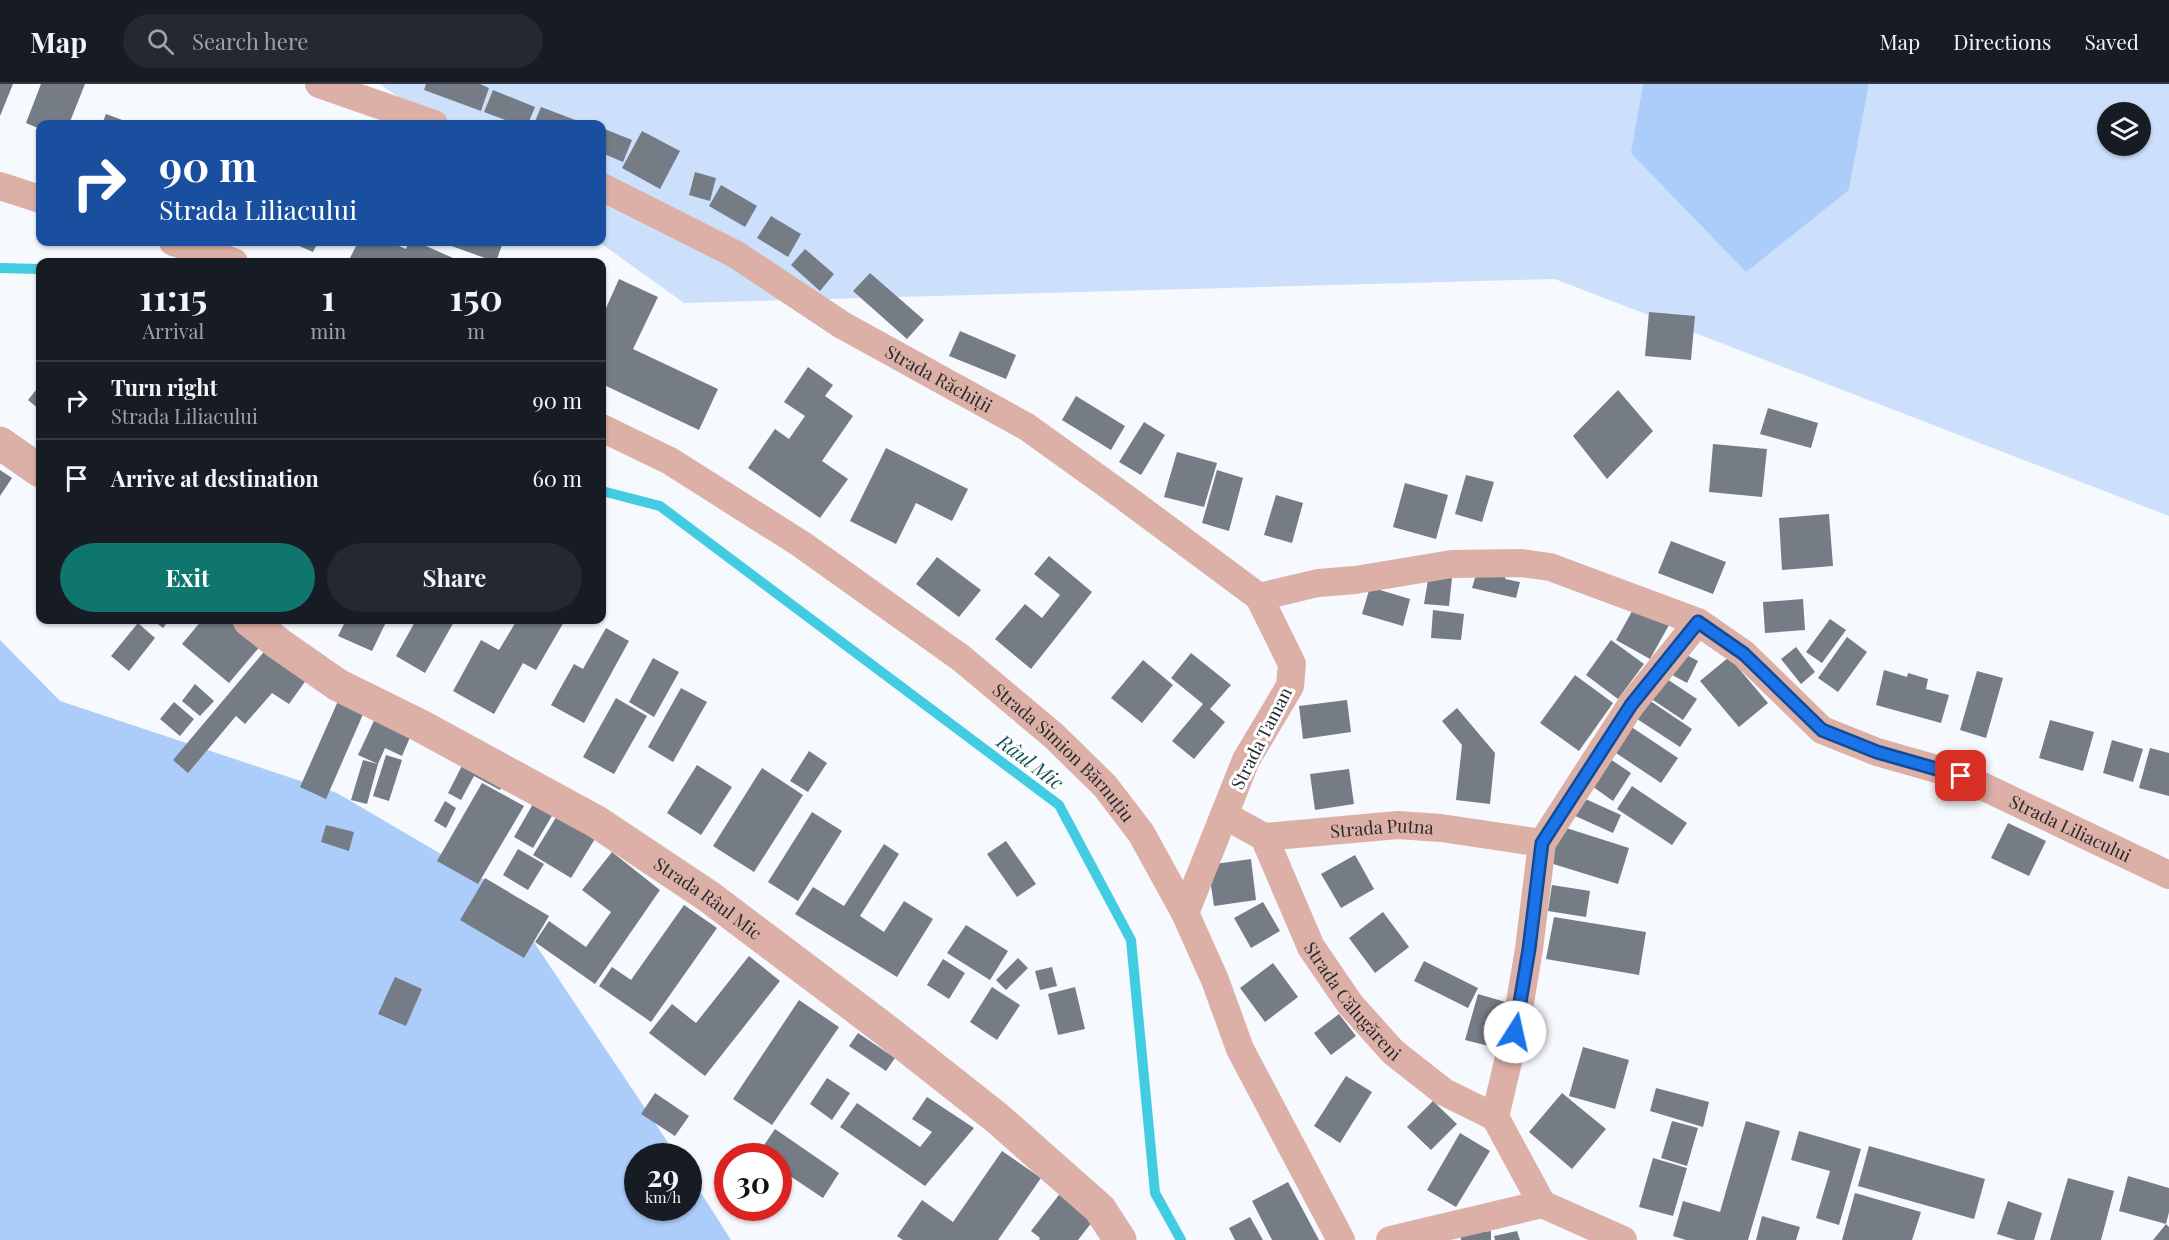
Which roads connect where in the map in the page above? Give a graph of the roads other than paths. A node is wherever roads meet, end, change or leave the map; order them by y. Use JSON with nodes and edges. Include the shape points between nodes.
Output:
{"nodes":[{"id":1,"x":319,"y":84,"type":"edge"},
{"id":2,"x":421,"y":120,"type":"edge"},
{"id":3,"x":0,"y":186,"type":"edge"},
{"id":4,"x":606,"y":189,"type":"edge"},
{"id":5,"x":36,"y":198,"type":"edge"},
{"id":6,"x":185,"y":246,"type":"edge"},
{"id":7,"x":222,"y":258,"type":"edge"},
{"id":8,"x":606,"y":430,"type":"edge"},
{"id":9,"x":0,"y":443,"type":"edge"},
{"id":10,"x":36,"y":468,"type":"edge"},
{"id":11,"x":1259,"y":597,"type":"junction"},
{"id":12,"x":1698,"y":622,"type":"junction"},
{"id":13,"x":254,"y":624,"type":"edge"},
{"id":14,"x":1224,"y":815,"type":"junction"},
{"id":15,"x":1264,"y":837,"type":"junction"},
{"id":16,"x":1542,"y":843,"type":"junction"},
{"id":17,"x":2169,"y":875,"type":"edge"},
{"id":18,"x":1185,"y":913,"type":"junction"},
{"id":19,"x":1495,"y":1117,"type":"junction"},
{"id":20,"x":1542,"y":1204,"type":"junction"},
{"id":21,"x":1120,"y":1240,"type":"edge"},
{"id":22,"x":1341,"y":1240,"type":"edge"},
{"id":23,"x":1390,"y":1240,"type":"edge"},
{"id":24,"x":1623,"y":1240,"type":"edge"}],
"edges":[{"from":1,"to":2,"type":"street"},
{"from":3,"to":5,"type":"street"},
{"from":4,"to":11,"type":"street","name":"Strada Răchiții","via":[[735,254],[842,325],[1027,427]]},
{"from":6,"to":7,"type":"street"},
{"from":8,"to":18,"type":"street","name":"Strada Simion Bărnuțiu","via":[[670,461],[791,538],[961,658],[1054,736],[1105,786],[1142,833]]},
{"from":9,"to":10,"type":"street"},
{"from":11,"to":12,"type":"street","name":"Strada Liliacului","via":[[1452,564],[1521,563],[1550,567]]},
{"from":11,"to":14,"type":"street","name":"Strada Taman","via":[[1292,664],[1290,686],[1246,760]]},
{"from":12,"to":16,"type":"street","via":[[1631,705]]},
{"from":12,"to":17,"type":"street","name":"Strada Liliacului","via":[[1744,654],[1822,730],[1877,752],[1961,776]]},
{"from":13,"to":21,"type":"street","name":"Strada Râul Mic","via":[[338,685],[597,822],[708,896],[997,1118],[1100,1209]]},
{"from":14,"to":15,"type":"street"},
{"from":14,"to":18,"type":"street","name":"Strada Taman"},
{"from":15,"to":16,"type":"street","name":"Strada Putna","via":[[1398,825]]},
{"from":15,"to":19,"type":"street","name":"Strada Călugăreni","via":[[1311,947],[1350,1004],[1393,1052],[1444,1092]]},
{"from":16,"to":19,"type":"street","via":[[1515,1032]]},
{"from":18,"to":22,"type":"street","name":"Strada Simion Bărnuțiu","via":[[1240,1049]]},
{"from":19,"to":20,"type":"street"},
{"from":20,"to":23,"type":"street"},
{"from":20,"to":24,"type":"street"}]}
